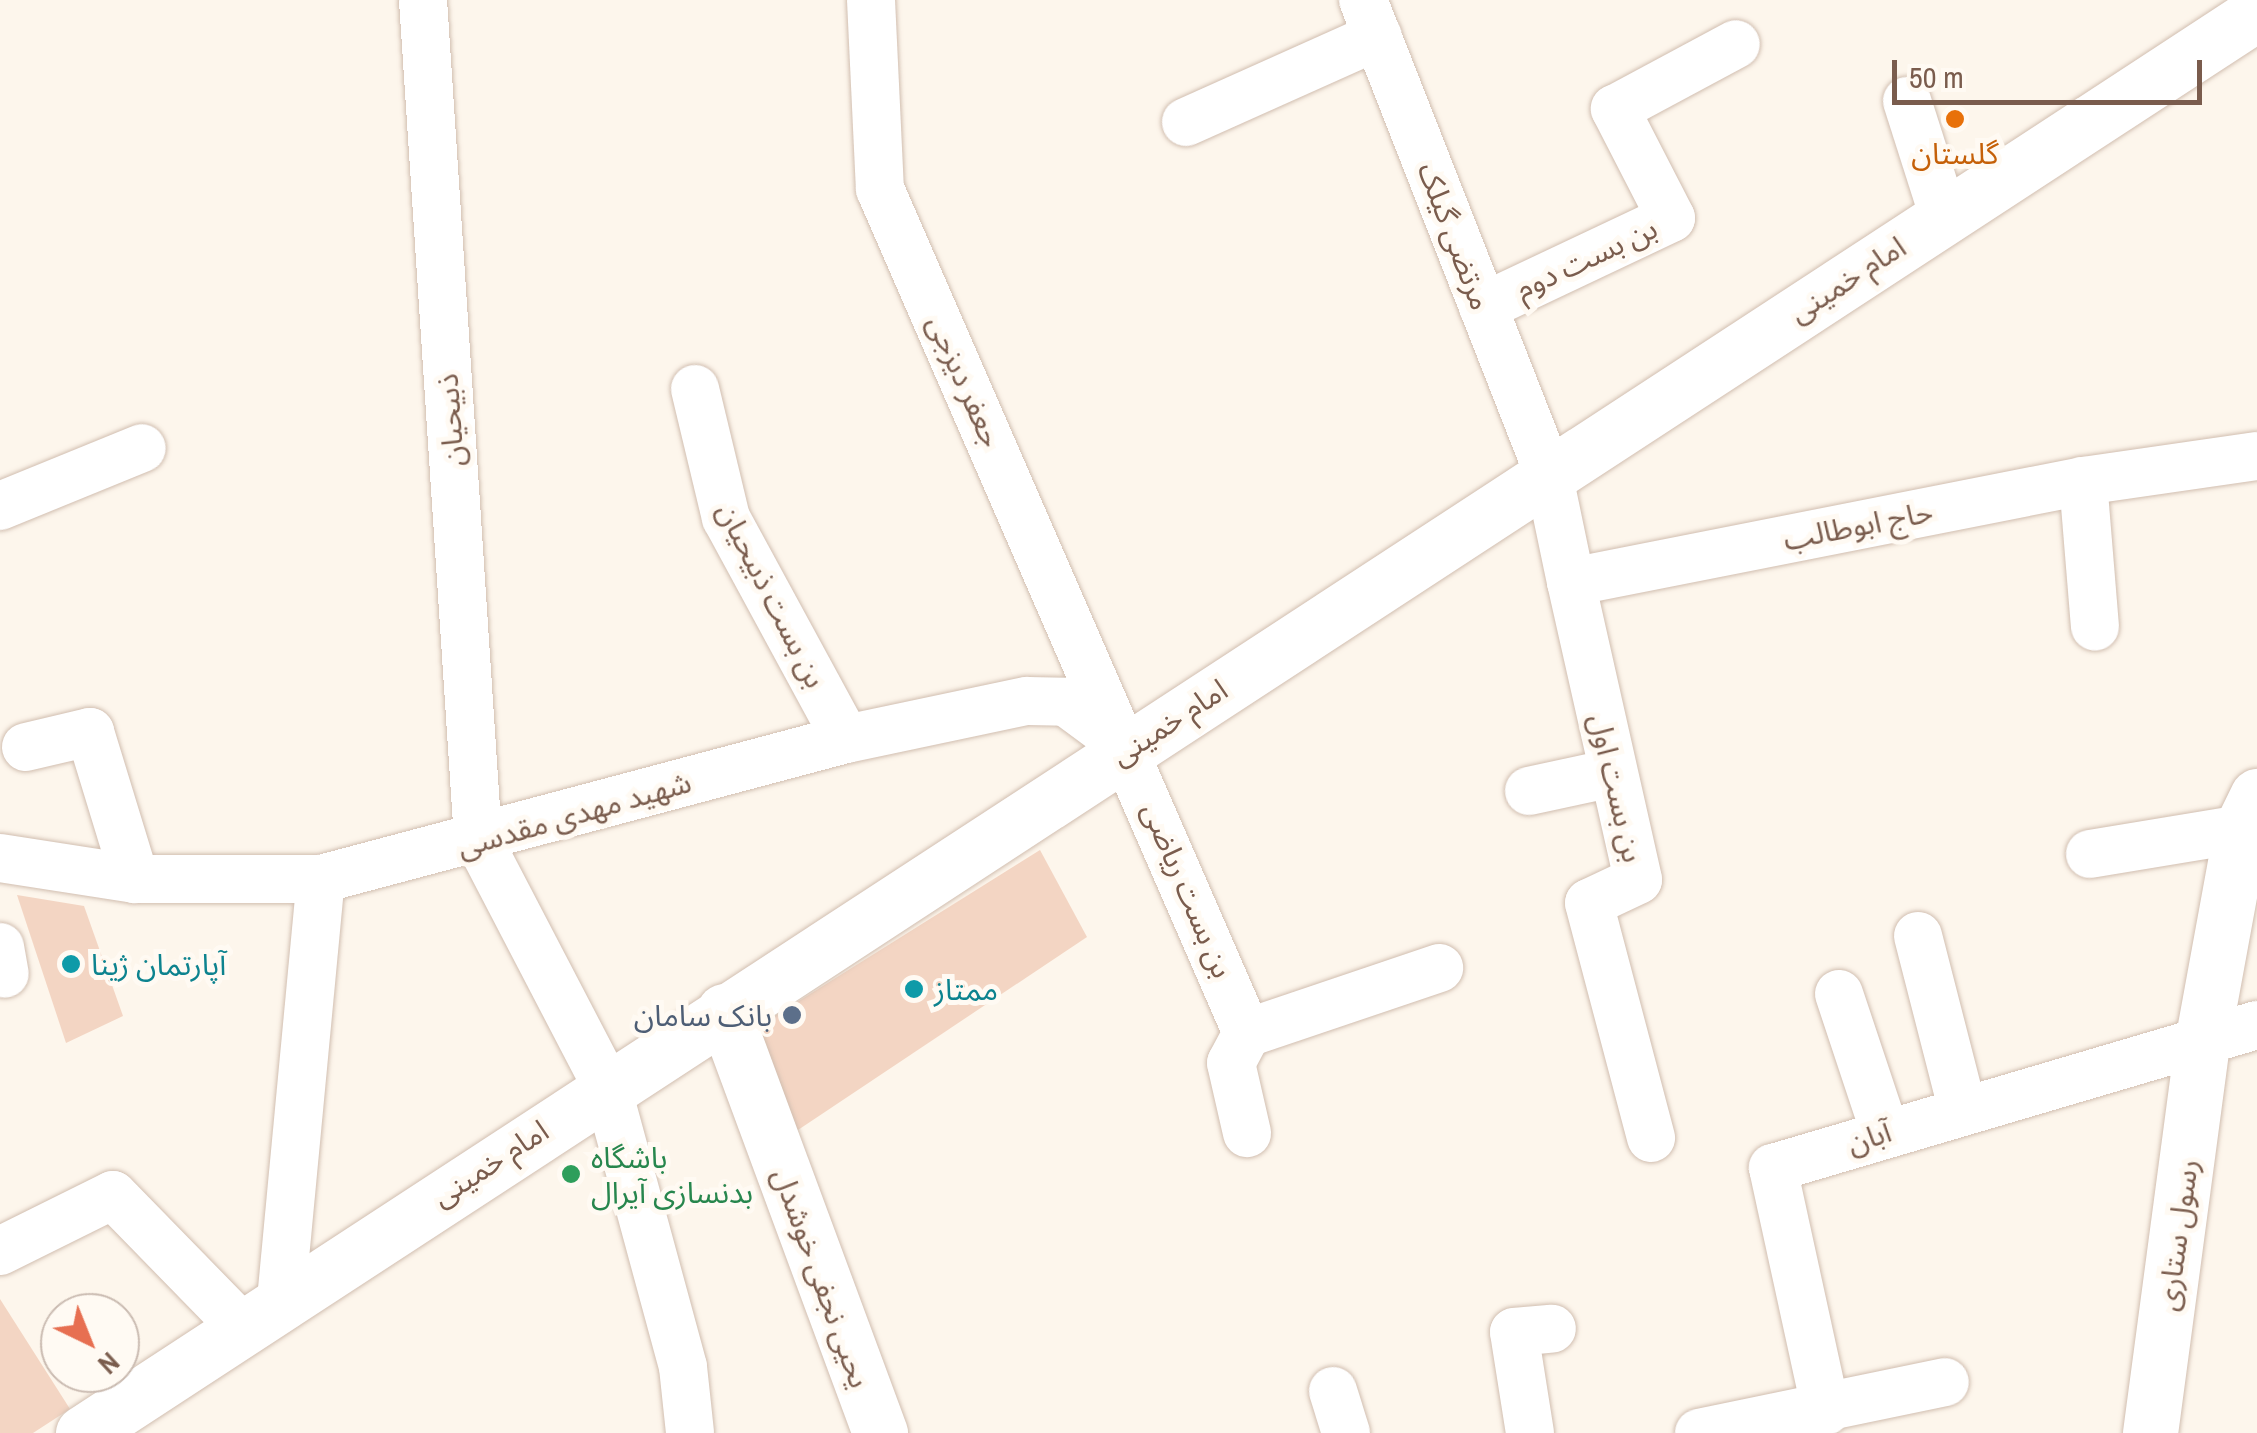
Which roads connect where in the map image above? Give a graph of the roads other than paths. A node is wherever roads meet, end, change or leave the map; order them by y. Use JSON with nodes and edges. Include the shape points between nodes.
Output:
{"nodes":[{"id":1,"x":423,"y":0,"type":"edge"},
{"id":2,"x":872,"y":0,"type":"edge"},
{"id":3,"x":2251,"y":10,"type":"edge"},
{"id":4,"x":1370,"y":18,"type":"edge"},
{"id":5,"x":1736,"y":44,"type":"dead end"},
{"id":6,"x":1908,"y":101,"type":"dead end"},
{"id":7,"x":1186,"y":122,"type":"dead end"},
{"id":8,"x":1944,"y":216,"type":"junction"},
{"id":9,"x":1482,"y":307,"type":"junction"},
{"id":10,"x":695,"y":389,"type":"dead end"},
{"id":11,"x":142,"y":448,"type":"dead end"},
{"id":12,"x":2257,"y":456,"type":"edge"},
{"id":13,"x":1548,"y":472,"type":"junction"},
{"id":14,"x":2083,"y":481,"type":"junction"},
{"id":15,"x":0,"y":506,"type":"edge"},
{"id":16,"x":1570,"y":582,"type":"junction"},
{"id":17,"x":2095,"y":628,"type":"dead end"},
{"id":18,"x":846,"y":739,"type":"junction"},
{"id":19,"x":26,"y":747,"type":"dead end"},
{"id":20,"x":1128,"y":748,"type":"junction"},
{"id":21,"x":1612,"y":773,"type":"junction"},
{"id":22,"x":1529,"y":791,"type":"dead end"},
{"id":23,"x":2249,"y":813,"type":"edge"},
{"id":24,"x":478,"y":839,"type":"junction"},
{"id":25,"x":2090,"y":854,"type":"dead end"},
{"id":26,"x":0,"y":858,"type":"edge"},
{"id":27,"x":321,"y":878,"type":"junction"},
{"id":28,"x":135,"y":879,"type":"junction"},
{"id":29,"x":1918,"y":936,"type":"dead end"},
{"id":30,"x":1439,"y":968,"type":"dead end"},
{"id":31,"x":1839,"y":994,"type":"dead end"},
{"id":32,"x":724,"y":1011,"type":"junction"},
{"id":33,"x":2257,"y":1025,"type":"edge"},
{"id":34,"x":1247,"y":1033,"type":"junction"},
{"id":35,"x":2203,"y":1038,"type":"junction"},
{"id":36,"x":606,"y":1087,"type":"junction"},
{"id":37,"x":1962,"y":1107,"type":"junction"},
{"id":38,"x":1886,"y":1132,"type":"junction"},
{"id":39,"x":1247,"y":1133,"type":"dead end"},
{"id":40,"x":1650,"y":1138,"type":"dead end"},
{"id":41,"x":0,"y":1251,"type":"edge"},
{"id":42,"x":262,"y":1312,"type":"junction"},
{"id":43,"x":1552,"y":1329,"type":"dead end"},
{"id":44,"x":1945,"y":1382,"type":"dead end"},
{"id":45,"x":1826,"y":1410,"type":"junction"},
{"id":46,"x":1777,"y":1428,"type":"edge"},
{"id":47,"x":83,"y":1433,"type":"edge"},
{"id":48,"x":690,"y":1433,"type":"edge"},
{"id":49,"x":880,"y":1433,"type":"edge"},
{"id":50,"x":1530,"y":1433,"type":"edge"},
{"id":51,"x":1700,"y":1433,"type":"edge"},
{"id":52,"x":2150,"y":1433,"type":"edge"}],
"edges":[{"from":1,"to":24,"type":"street","name":"ذبیحیان"},
{"from":2,"to":20,"type":"street","name":"جعفر دیزجی","via":[[880,189]]},
{"from":3,"to":8,"type":"main road","name":"امام خمینی"},
{"from":4,"to":7,"type":"street"},
{"from":4,"to":9,"type":"street","name":"مرتضی گیلک"},
{"from":5,"to":9,"type":"street","name":"بن بست دوم","via":[[1615,108],[1671,218]]},
{"from":6,"to":8,"type":"street"},
{"from":8,"to":13,"type":"main road","name":"امام خمینی"},
{"from":9,"to":13,"type":"street","name":"مرتضی گیلک"},
{"from":10,"to":18,"type":"street","name":"بن بست ذبیحیان","via":[[726,518]]},
{"from":11,"to":15,"type":"street"},
{"from":12,"to":14,"type":"street","name":"حاج ابوطالب"},
{"from":13,"to":16,"type":"street"},
{"from":13,"to":20,"type":"main road","name":"امام خمینی"},
{"from":14,"to":16,"type":"street","name":"حاج ابوطالب"},
{"from":14,"to":17,"type":"street"},
{"from":16,"to":21,"type":"street","name":"بن بست اول"},
{"from":18,"to":20,"type":"street","name":"شهید مهدی مقدسی","via":[[1066,702]]},
{"from":18,"to":24,"type":"street","name":"شهید مهدی مقدسی"},
{"from":19,"to":28,"type":"street","via":[[90,732]]},
{"from":20,"to":32,"type":"main road","name":"امام خمینی"},
{"from":20,"to":34,"type":"street","name":"بن بست ریاضی"},
{"from":21,"to":22,"type":"street"},
{"from":21,"to":40,"type":"street","name":"بن بست اول","via":[[1638,880],[1589,902]]},
{"from":23,"to":25,"type":"street"},
{"from":23,"to":35,"type":"main road","name":"رسول ستاری"},
{"from":24,"to":27,"type":"street","name":"شهید مهدی مقدسی"},
{"from":24,"to":36,"type":"street"},
{"from":26,"to":28,"type":"street","name":"شهید مهدی مقدسی"},
{"from":27,"to":28,"type":"street","name":"شهید مهدی مقدسی"},
{"from":27,"to":42,"type":"street"},
{"from":29,"to":37,"type":"street"},
{"from":30,"to":34,"type":"street"},
{"from":31,"to":38,"type":"street"},
{"from":32,"to":36,"type":"main road","name":"امام خمینی"},
{"from":32,"to":49,"type":"main road","name":"یحیی نجفی خوشدل"},
{"from":33,"to":35,"type":"street","name":"آبان"},
{"from":34,"to":39,"type":"street","via":[[1231,1063]]},
{"from":35,"to":37,"type":"street","name":"آبان"},
{"from":35,"to":52,"type":"main road","name":"رسول ستاری"},
{"from":36,"to":42,"type":"main road","name":"امام خمینی"},
{"from":36,"to":48,"type":"street","via":[[682,1368]]},
{"from":37,"to":38,"type":"street","name":"آبان"},
{"from":38,"to":45,"type":"street","name":"آبان","via":[[1773,1168]]},
{"from":41,"to":42,"type":"street","via":[[113,1194]]},
{"from":42,"to":47,"type":"main road","name":"امام خمینی"},
{"from":43,"to":50,"type":"street","via":[[1514,1332]]},
{"from":44,"to":45,"type":"street"},
{"from":45,"to":46,"type":"street"},
{"from":46,"to":51,"type":"street"}]}
